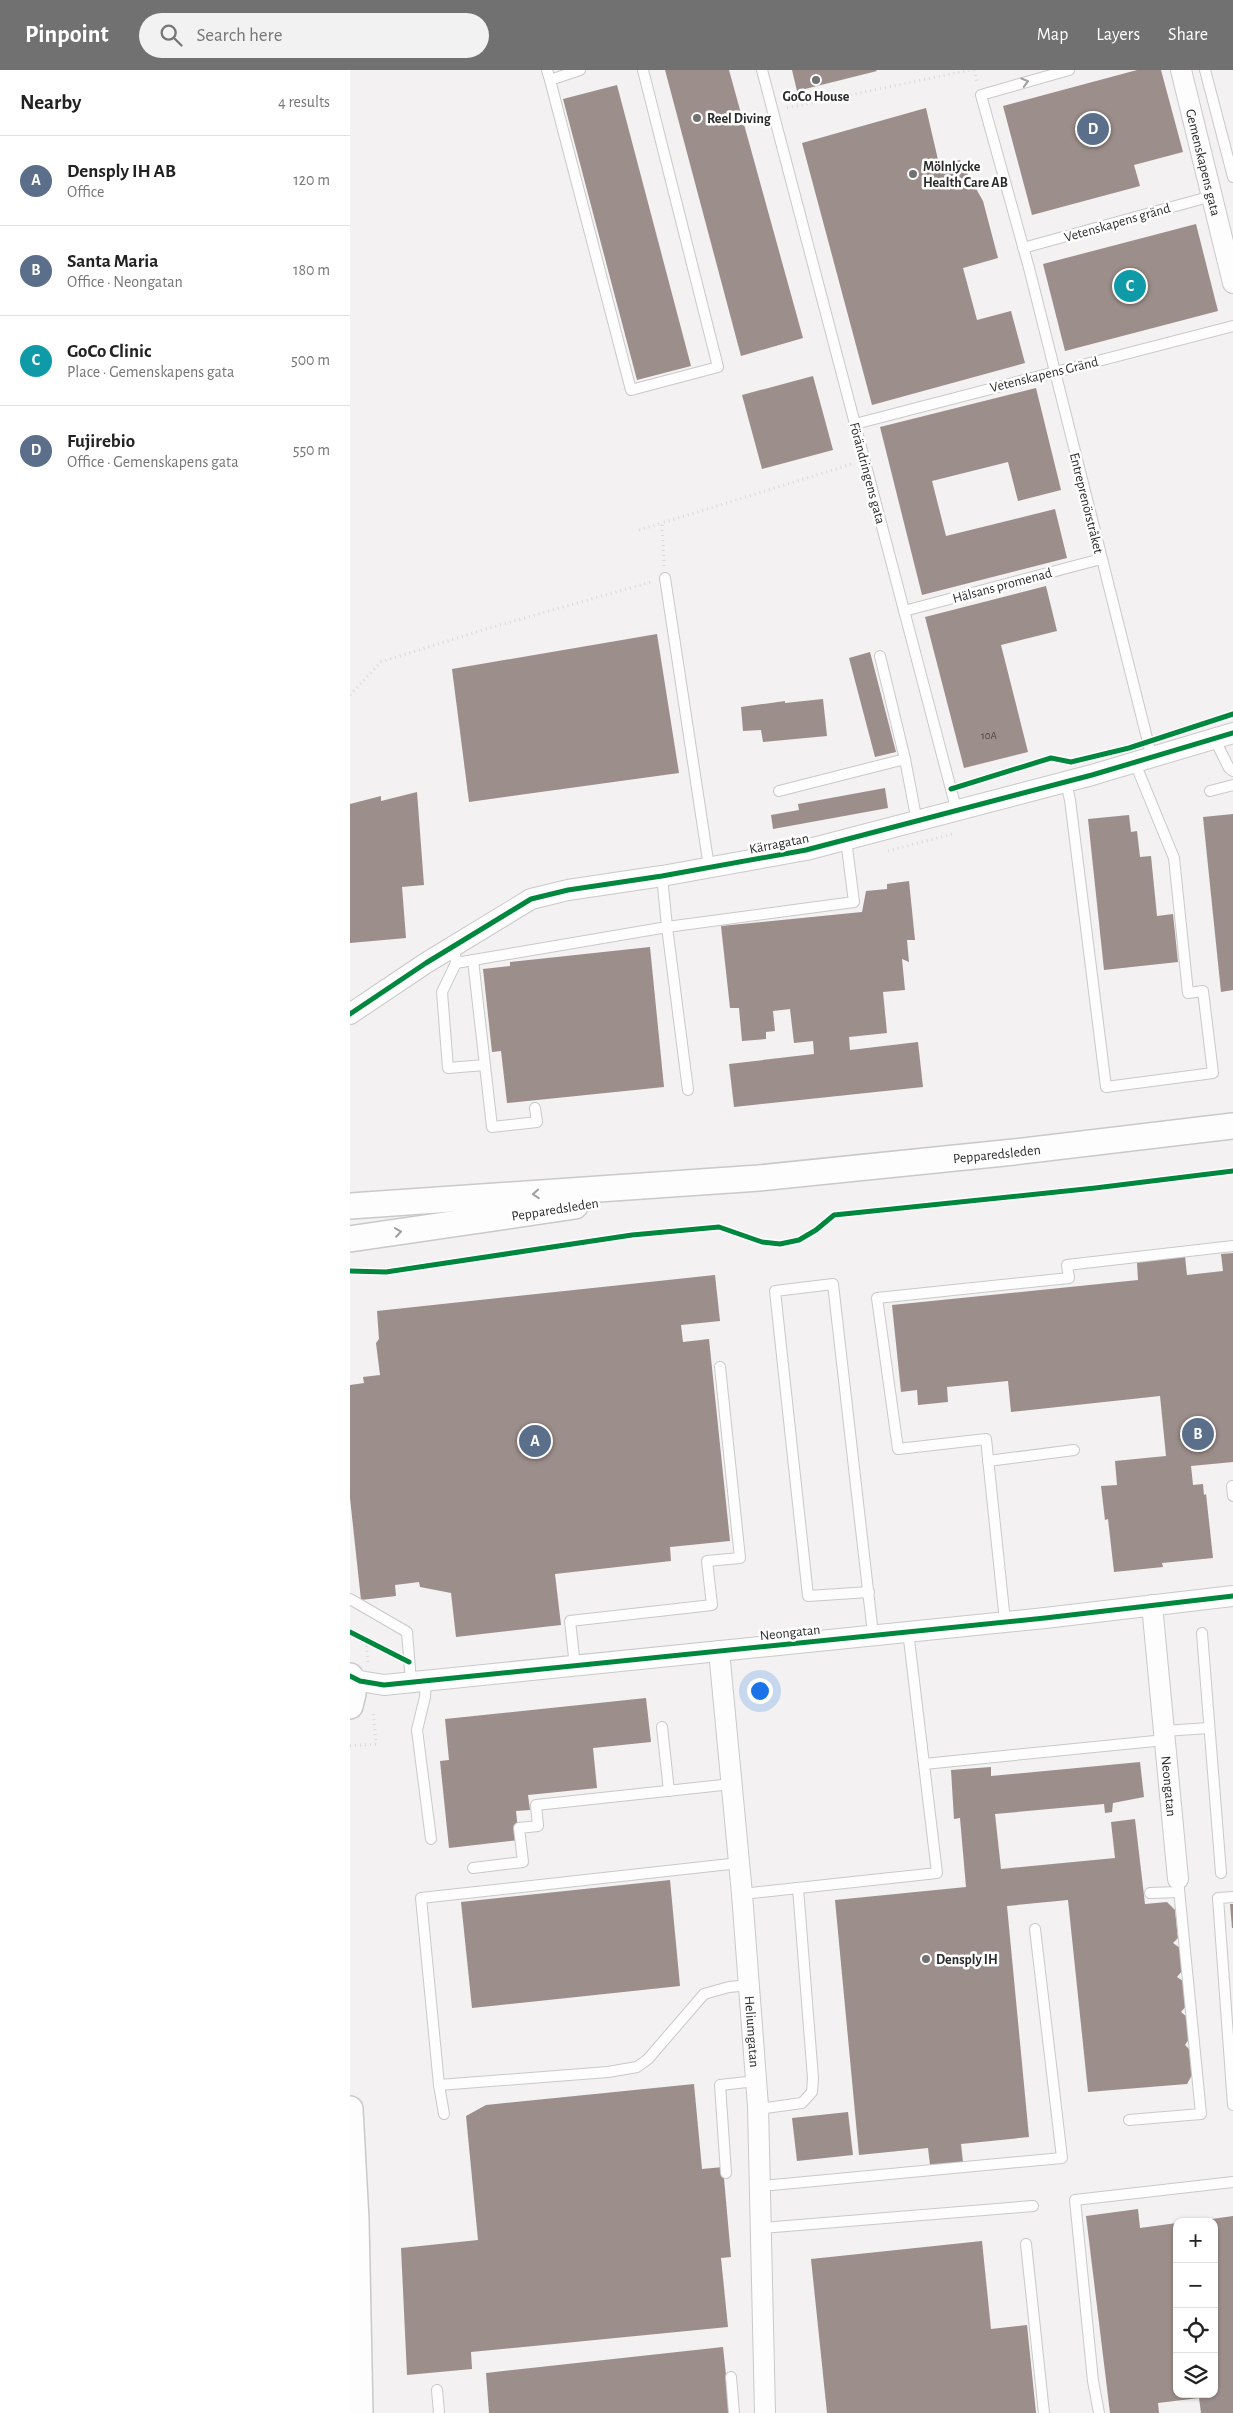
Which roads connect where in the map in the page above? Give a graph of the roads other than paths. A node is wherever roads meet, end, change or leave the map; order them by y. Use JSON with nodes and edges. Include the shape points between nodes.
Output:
{"nodes":[{"id":1,"x":580,"y":70,"type":"edge"},
{"id":2,"x":643,"y":70,"type":"edge"},
{"id":3,"x":762,"y":70,"type":"edge"},
{"id":4,"x":1069,"y":70,"type":"edge"},
{"id":5,"x":1181,"y":70,"type":"edge"},
{"id":6,"x":1205,"y":70,"type":"edge"},
{"id":7,"x":549,"y":75,"type":"edge"},
{"id":8,"x":1233,"y":177,"type":"edge"},
{"id":9,"x":1212,"y":196,"type":"junction"},
{"id":10,"x":1023,"y":248,"type":"junction"},
{"id":11,"x":1233,"y":283,"type":"edge"},
{"id":12,"x":1233,"y":326,"type":"edge"},
{"id":13,"x":1054,"y":371,"type":"junction"},
{"id":14,"x":855,"y":424,"type":"junction"},
{"id":15,"x":1101,"y":559,"type":"junction"},
{"id":16,"x":665,"y":578,"type":"road end"},
{"id":17,"x":904,"y":611,"type":"junction"},
{"id":18,"x":880,"y":656,"type":"dead end"},
{"id":19,"x":1224,"y":736,"type":"edge"},
{"id":20,"x":906,"y":760,"type":"junction"},
{"id":21,"x":1144,"y":761,"type":"junction"},
{"id":22,"x":1233,"y":771,"type":"edge"},
{"id":23,"x":1066,"y":783,"type":"junction"},
{"id":24,"x":1233,"y":785,"type":"edge"},
{"id":25,"x":779,"y":791,"type":"dead end"},
{"id":26,"x":1210,"y":791,"type":"dead end"},
{"id":27,"x":957,"y":812,"type":"junction"},
{"id":28,"x":917,"y":822,"type":"junction"},
{"id":29,"x":846,"y":840,"type":"junction"},
{"id":30,"x":709,"y":867,"type":"junction"},
{"id":31,"x":662,"y":876,"type":"junction"},
{"id":32,"x":667,"y":927,"type":"junction"},
{"id":33,"x":455,"y":954,"type":"junction"},
{"id":34,"x":473,"y":960,"type":"junction"},
{"id":35,"x":350,"y":1014,"type":"edge"},
{"id":36,"x":485,"y":1064,"type":"junction"},
{"id":37,"x":688,"y":1090,"type":"dead end"},
{"id":38,"x":535,"y":1108,"type":"dead end"},
{"id":39,"x":1233,"y":1126,"type":"edge"},
{"id":40,"x":759,"y":1178,"type":"junction"},
{"id":41,"x":350,"y":1206,"type":"edge"},
{"id":42,"x":350,"y":1239,"type":"edge"},
{"id":43,"x":1233,"y":1246,"type":"edge"},
{"id":44,"x":720,"y":1367,"type":"dead end"},
{"id":45,"x":1074,"y":1450,"type":"dead end"},
{"id":46,"x":988,"y":1461,"type":"junction"},
{"id":47,"x":869,"y":1592,"type":"junction"},
{"id":48,"x":1233,"y":1596,"type":"edge"},
{"id":49,"x":350,"y":1599,"type":"edge"},
{"id":50,"x":1152,"y":1605,"type":"junction"},
{"id":51,"x":1005,"y":1622,"type":"junction"},
{"id":52,"x":908,"y":1631,"type":"junction"},
{"id":53,"x":1202,"y":1633,"type":"dead end"},
{"id":54,"x":874,"y":1634,"type":"junction"},
{"id":55,"x":719,"y":1651,"type":"junction"},
{"id":56,"x":575,"y":1666,"type":"junction"},
{"id":57,"x":350,"y":1676,"type":"edge"},
{"id":58,"x":418,"y":1681,"type":"junction"},
{"id":59,"x":384,"y":1684,"type":"junction"},
{"id":60,"x":350,"y":1705,"type":"edge"},
{"id":61,"x":662,"y":1727,"type":"dead end"},
{"id":62,"x":1209,"y":1728,"type":"junction"},
{"id":63,"x":1164,"y":1735,"type":"junction"},
{"id":64,"x":924,"y":1764,"type":"junction"},
{"id":65,"x":732,"y":1784,"type":"junction"},
{"id":66,"x":669,"y":1791,"type":"junction"},
{"id":67,"x":431,"y":1839,"type":"dead end"},
{"id":68,"x":739,"y":1863,"type":"junction"},
{"id":69,"x":472,"y":1868,"type":"dead end"},
{"id":70,"x":1221,"y":1873,"type":"dead end"},
{"id":71,"x":1178,"y":1885,"type":"junction"},
{"id":72,"x":798,"y":1888,"type":"junction"},
{"id":73,"x":1150,"y":1893,"type":"dead end"},
{"id":74,"x":742,"y":1894,"type":"junction"},
{"id":75,"x":1233,"y":1897,"type":"edge"},
{"id":76,"x":1035,"y":1929,"type":"dead end"},
{"id":77,"x":750,"y":1985,"type":"junction"},
{"id":78,"x":756,"y":2080,"type":"junction"},
{"id":79,"x":439,"y":2085,"type":"junction"},
{"id":80,"x":1233,"y":2105,"type":"edge"},
{"id":81,"x":350,"y":2109,"type":"edge"},
{"id":82,"x":758,"y":2109,"type":"junction"},
{"id":83,"x":444,"y":2114,"type":"dead end"},
{"id":84,"x":1129,"y":2120,"type":"dead end"},
{"id":85,"x":726,"y":2173,"type":"dead end"},
{"id":86,"x":1233,"y":2182,"type":"edge"},
{"id":87,"x":761,"y":2186,"type":"junction"},
{"id":88,"x":1033,"y":2206,"type":"dead end"},
{"id":89,"x":762,"y":2228,"type":"junction"},
{"id":90,"x":1026,"y":2244,"type":"dead end"},
{"id":91,"x":731,"y":2377,"type":"dead end"},
{"id":92,"x":437,"y":2390,"type":"dead end"},
{"id":93,"x":360,"y":2413,"type":"edge"},
{"id":94,"x":439,"y":2413,"type":"edge"},
{"id":95,"x":734,"y":2413,"type":"edge"},
{"id":96,"x":765,"y":2413,"type":"edge"},
{"id":97,"x":1044,"y":2413,"type":"edge"},
{"id":98,"x":1099,"y":2413,"type":"edge"}],
"edges":[{"from":1,"to":7,"type":"lane"},
{"from":2,"to":7,"type":"lane","via":[[718,367],[631,390]]},
{"from":3,"to":14,"type":"lane","name":"Förändringens gata"},
{"from":10,"to":4,"type":"lane","name":"Entreprenörstråket","one_way":true,"via":[[981,95]]},
{"from":5,"to":9,"type":"street","name":"Gemenskapens gata"},
{"from":6,"to":8,"type":"lane"},
{"from":9,"to":10,"type":"lane","name":"Vetenskapens gränd"},
{"from":9,"to":11,"type":"street","name":"Gemenskapens gata"},
{"from":10,"to":13,"type":"lane","name":"Entreprenörstråket"},
{"from":12,"to":13,"type":"lane","name":"Vetenskapens Gränd"},
{"from":13,"to":14,"type":"lane","name":"Vetenskapens Gränd"},
{"from":13,"to":15,"type":"lane","name":"Entreprenörstråket"},
{"from":14,"to":17,"type":"lane","name":"Förändringens gata"},
{"from":15,"to":17,"type":"lane","name":"Hälsans promenad"},
{"from":15,"to":21,"type":"lane","name":"Entreprenörstråket"},
{"from":16,"to":30,"type":"lane"},
{"from":17,"to":27,"type":"lane","name":"Förändringens gata"},
{"from":18,"to":20,"type":"lane"},
{"from":19,"to":21,"type":"street","name":"Kärragatan"},
{"from":19,"to":22,"type":"lane","via":[[1229,768]]},
{"from":20,"to":25,"type":"lane"},
{"from":20,"to":28,"type":"lane"},
{"from":21,"to":23,"type":"street","name":"Kärragatan"},
{"from":21,"to":23,"type":"lane","name":"Entreprenörstråket","via":[[1174,858],[1188,993],[1202,991],[1213,1073],[1106,1087]]},
{"from":23,"to":27,"type":"street","name":"Kärragatan"},
{"from":24,"to":26,"type":"lane"},
{"from":27,"to":28,"type":"street","name":"Kärragatan"},
{"from":28,"to":29,"type":"street","name":"Kärragatan"},
{"from":29,"to":30,"type":"street","name":"Kärragatan"},
{"from":29,"to":32,"type":"lane","via":[[854,902]]},
{"from":30,"to":31,"type":"street","name":"Kärragatan"},
{"from":31,"to":32,"type":"lane"},
{"from":31,"to":33,"type":"street","name":"Kärragatan","via":[[531,899]]},
{"from":32,"to":34,"type":"lane"},
{"from":32,"to":37,"type":"lane"},
{"from":33,"to":34,"type":"lane"},
{"from":33,"to":35,"type":"street","name":"Kärragatan"},
{"from":33,"to":36,"type":"lane","via":[[442,992],[448,1068]]},
{"from":34,"to":36,"type":"lane"},
{"from":36,"to":38,"type":"lane","via":[[492,1127],[537,1122]]},
{"from":39,"to":40,"type":"street","name":"Pepparedsleden"},
{"from":40,"to":41,"type":"street","name":"Pepparedsleden","one_way":true},
{"from":42,"to":40,"type":"street","name":"Pepparedsleden","one_way":true},
{"from":43,"to":46,"type":"lane","via":[[1067,1265],[1069,1278],[877,1298],[898,1449],[986,1439]]},
{"from":44,"to":56,"type":"lane","via":[[740,1558],[707,1561],[712,1605],[570,1621]]},
{"from":45,"to":46,"type":"lane"},
{"from":46,"to":51,"type":"lane"},
{"from":47,"to":47,"type":"lane","via":[[833,1284],[775,1292],[808,1596]]},
{"from":47,"to":54,"type":"lane"},
{"from":48,"to":50,"type":"street","name":"Neongatan"},
{"from":49,"to":58,"type":"lane","via":[[407,1632]]},
{"from":50,"to":51,"type":"street","name":"Neongatan"},
{"from":50,"to":63,"type":"street","name":"Neongatan"},
{"from":51,"to":52,"type":"street","name":"Neongatan"},
{"from":52,"to":54,"type":"street","name":"Neongatan"},
{"from":52,"to":64,"type":"lane"},
{"from":53,"to":62,"type":"lane"},
{"from":54,"to":55,"type":"street","name":"Neongatan"},
{"from":55,"to":56,"type":"street","name":"Neongatan"},
{"from":55,"to":65,"type":"street","name":"Heliumgatan"},
{"from":56,"to":58,"type":"street","name":"Neongatan"},
{"from":57,"to":59,"type":"street","name":"Neongatan","via":[[360,1681]]},
{"from":57,"to":60,"type":"street","via":[[353,1694]]},
{"from":58,"to":59,"type":"street","name":"Neongatan"},
{"from":58,"to":67,"type":"lane","via":[[425,1697],[418,1730]]},
{"from":59,"to":60,"type":"street","name":"Neongatan"},
{"from":61,"to":66,"type":"lane"},
{"from":62,"to":63,"type":"lane"},
{"from":62,"to":70,"type":"lane"},
{"from":63,"to":64,"type":"lane"},
{"from":63,"to":71,"type":"street","name":"Neongatan"},
{"from":64,"to":72,"type":"lane","via":[[937,1873]]},
{"from":65,"to":66,"type":"lane"},
{"from":65,"to":68,"type":"street","name":"Heliumgatan"},
{"from":66,"to":69,"type":"lane","via":[[536,1805],[538,1826],[520,1828],[523,1862]]},
{"from":68,"to":74,"type":"street","name":"Heliumgatan"},
{"from":68,"to":79,"type":"lane","via":[[420,1898]]},
{"from":71,"to":73,"type":"lane"},
{"from":71,"to":84,"type":"lane","via":[[1201,2114]]},
{"from":72,"to":74,"type":"lane"},
{"from":72,"to":82,"type":"lane","via":[[812,2092],[802,2103]]},
{"from":74,"to":77,"type":"street","name":"Heliumgatan"},
{"from":75,"to":80,"type":"lane","via":[[1218,1898]]},
{"from":76,"to":87,"type":"lane","via":[[1062,2158]]},
{"from":77,"to":78,"type":"street","name":"Heliumgatan"},
{"from":77,"to":79,"type":"lane","via":[[704,1994],[648,2059],[637,2067]]},
{"from":78,"to":82,"type":"street","name":"Heliumgatan"},
{"from":78,"to":85,"type":"lane","via":[[720,2085]]},
{"from":79,"to":83,"type":"lane"},
{"from":81,"to":93,"type":"street"},
{"from":82,"to":87,"type":"street","name":"Heliumgatan"},
{"from":86,"to":98,"type":"lane","via":[[1075,2200]]},
{"from":87,"to":89,"type":"street","name":"Heliumgatan"},
{"from":88,"to":89,"type":"lane"},
{"from":89,"to":96,"type":"street","name":"Heliumgatan"},
{"from":90,"to":97,"type":"lane"},
{"from":91,"to":95,"type":"lane"},
{"from":92,"to":94,"type":"lane"}]}
